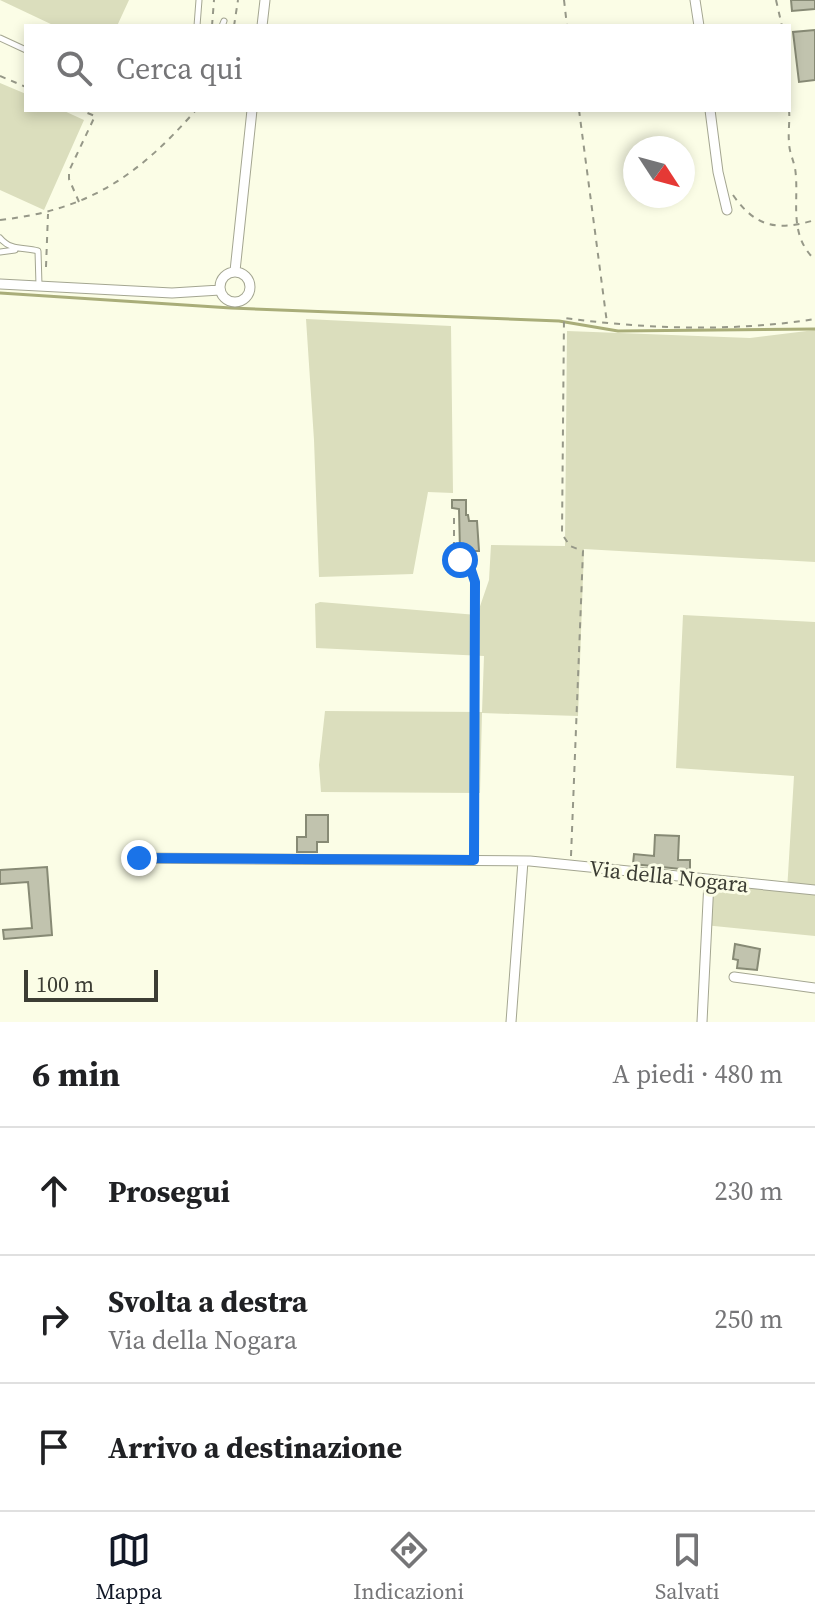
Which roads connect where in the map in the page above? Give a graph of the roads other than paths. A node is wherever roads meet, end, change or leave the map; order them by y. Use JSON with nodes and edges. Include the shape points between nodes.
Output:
{"nodes":[{"id":1,"x":199,"y":0,"type":"edge"},
{"id":2,"x":265,"y":0,"type":"edge"},
{"id":3,"x":695,"y":0,"type":"edge"},
{"id":4,"x":197,"y":24,"type":"edge"},
{"id":5,"x":262,"y":24,"type":"edge"},
{"id":6,"x":699,"y":24,"type":"edge"},
{"id":7,"x":0,"y":38,"type":"edge"},
{"id":8,"x":24,"y":49,"type":"edge"},
{"id":9,"x":252,"y":112,"type":"edge"},
{"id":10,"x":710,"y":112,"type":"edge"},
{"id":11,"x":727,"y":210,"type":"dead end"},
{"id":12,"x":0,"y":238,"type":"edge"},
{"id":13,"x":17,"y":250,"type":"junction"},
{"id":14,"x":0,"y":252,"type":"edge"},
{"id":15,"x":235,"y":271,"type":"junction"},
{"id":16,"x":0,"y":284,"type":"edge"},
{"id":17,"x":42,"y":286,"type":"junction"},
{"id":18,"x":220,"y":290,"type":"junction"},
{"id":19,"x":139,"y":858,"type":"dead end"},
{"id":20,"x":523,"y":861,"type":"junction"},
{"id":21,"x":709,"y":881,"type":"junction"},
{"id":22,"x":815,"y":890,"type":"edge"},
{"id":23,"x":734,"y":977,"type":"dead end"},
{"id":24,"x":815,"y":988,"type":"edge"},
{"id":25,"x":511,"y":1022,"type":"edge"},
{"id":26,"x":702,"y":1022,"type":"edge"}],
"edges":[{"from":1,"to":4,"type":"lane"},
{"from":2,"to":5,"type":"street"},
{"from":3,"to":6,"type":"street"},
{"from":7,"to":8,"type":"lane"},
{"from":9,"to":15,"type":"street"},
{"from":10,"to":11,"type":"street"},
{"from":12,"to":13,"type":"lane"},
{"from":13,"to":14,"type":"lane"},
{"from":13,"to":17,"type":"lane","via":[[38,251]]},
{"from":15,"to":18,"type":"street","via":[[223,278]]},
{"from":15,"to":18,"type":"street","via":[[250,283],[246,298],[231,302]]},
{"from":16,"to":17,"type":"street"},
{"from":17,"to":18,"type":"street","via":[[172,293]]},
{"from":19,"to":20,"type":"street","name":"Via della Nogara"},
{"from":20,"to":21,"type":"street","name":"Via della Nogara"},
{"from":20,"to":25,"type":"street"},
{"from":21,"to":22,"type":"street","name":"Via della Nogara"},
{"from":21,"to":26,"type":"street"},
{"from":23,"to":24,"type":"street"}]}
